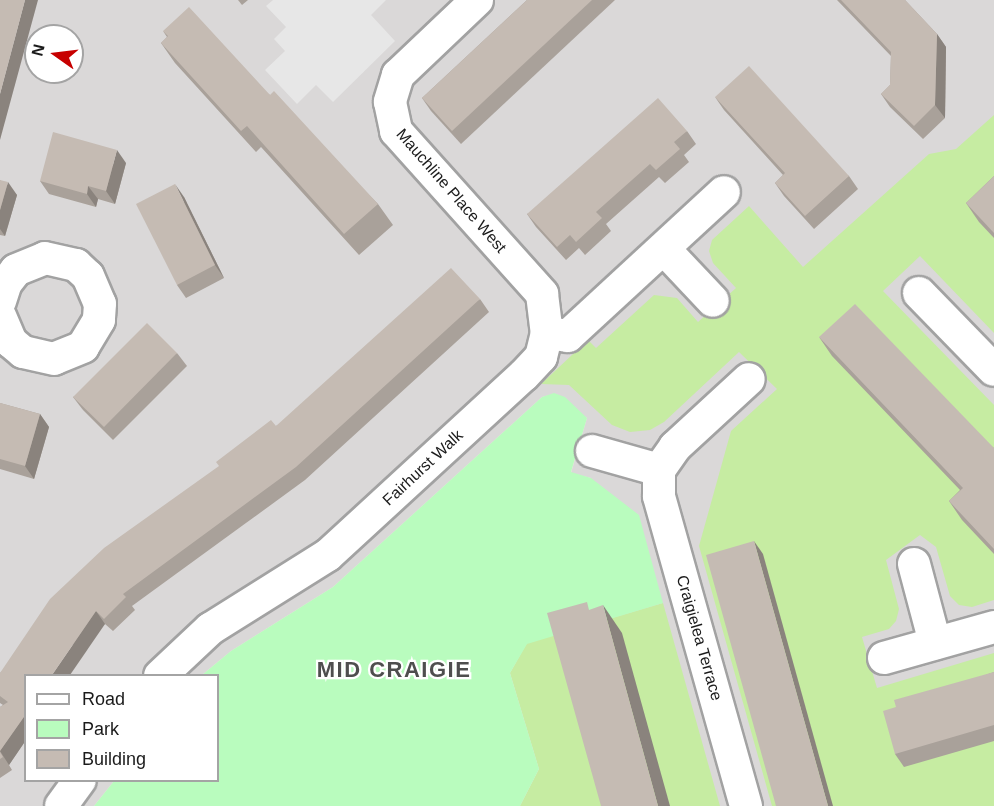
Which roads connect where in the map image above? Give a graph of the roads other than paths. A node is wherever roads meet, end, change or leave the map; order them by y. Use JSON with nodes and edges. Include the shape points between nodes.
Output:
{"nodes":[{"id":1,"x":477,"y":0,"type":"edge"},
{"id":2,"x":724,"y":192,"type":"dead end"},
{"id":3,"x":664,"y":249,"type":"junction"},
{"id":4,"x":919,"y":292,"type":"dead end"},
{"id":5,"x":0,"y":298,"type":"edge"},
{"id":6,"x":713,"y":301,"type":"dead end"},
{"id":7,"x":0,"y":316,"type":"edge"},
{"id":8,"x":547,"y":333,"type":"junction"},
{"id":9,"x":994,"y":370,"type":"edge"},
{"id":10,"x":749,"y":379,"type":"dead end"},
{"id":11,"x":592,"y":451,"type":"dead end"},
{"id":12,"x":659,"y":470,"type":"junction"},
{"id":13,"x":914,"y":564,"type":"dead end"},
{"id":14,"x":994,"y":627,"type":"edge"},
{"id":15,"x":935,"y":643,"type":"junction"},
{"id":16,"x":884,"y":658,"type":"dead end"},
{"id":17,"x":161,"y":674,"type":"edge"},
{"id":18,"x":79,"y":782,"type":"edge"},
{"id":19,"x":61,"y":806,"type":"edge"},
{"id":20,"x":746,"y":806,"type":"edge"}],
"edges":[{"from":1,"to":8,"type":"street","name":"Mauchline Place West","via":[[398,75],[390,102],[396,131],[542,294]]},
{"from":2,"to":3,"type":"street"},
{"from":3,"to":6,"type":"street"},
{"from":3,"to":8,"type":"street","via":[[568,336]]},
{"from":4,"to":9,"type":"street"},
{"from":5,"to":7,"type":"street","via":[[16,270],[30,262],[53,259],[76,265],[88,276],[100,304],[99,320],[83,347],[54,359],[23,352],[11,342]]},
{"from":8,"to":17,"type":"street","name":"Fairhurst Walk","via":[[541,357],[524,375],[328,555],[210,629]]},
{"from":10,"to":12,"type":"street","via":[[675,447]]},
{"from":11,"to":12,"type":"street"},
{"from":12,"to":20,"type":"street","name":"Craigielea Terrace","via":[[658,496]]},
{"from":13,"to":15,"type":"street"},
{"from":14,"to":15,"type":"street"},
{"from":15,"to":16,"type":"street"},
{"from":18,"to":19,"type":"street"}]}
